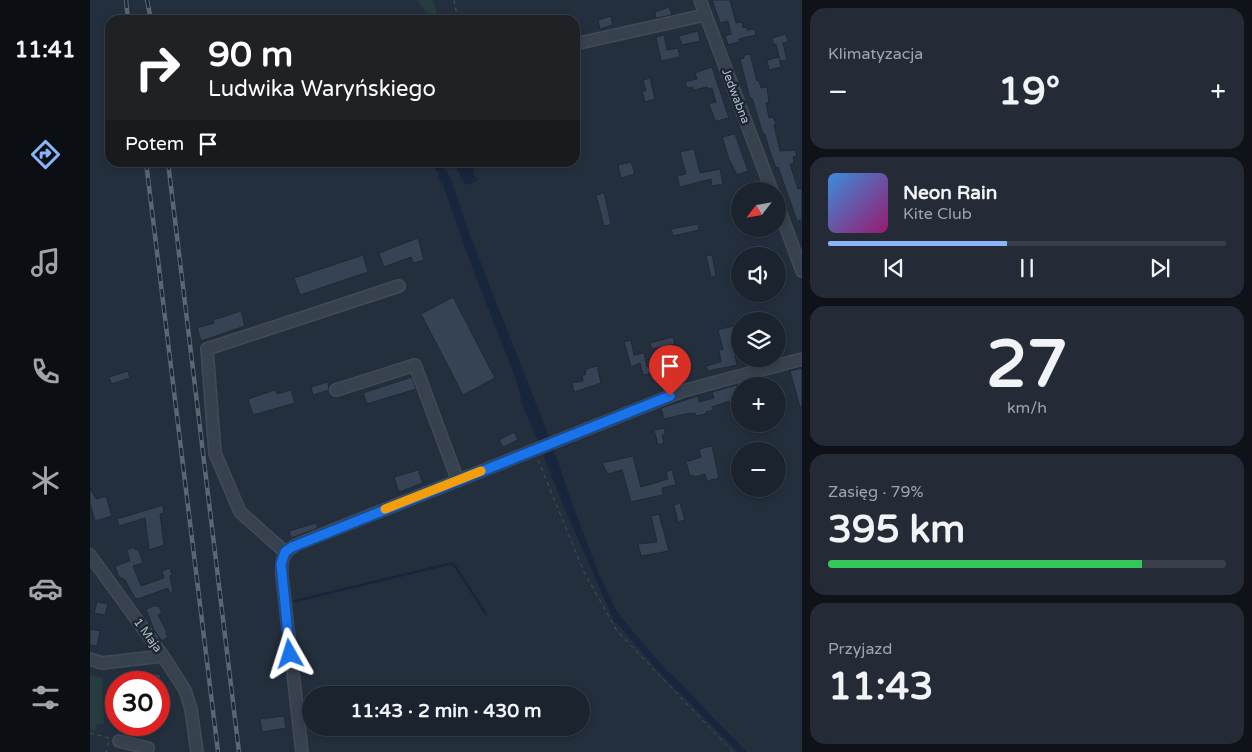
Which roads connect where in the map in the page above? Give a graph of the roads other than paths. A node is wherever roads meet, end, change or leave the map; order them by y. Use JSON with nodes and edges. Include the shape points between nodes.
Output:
{"nodes":[{"id":1,"x":700,"y":0,"type":"edge"},
{"id":2,"x":705,"y":15,"type":"junction"},
{"id":3,"x":580,"y":43,"type":"edge"},
{"id":4,"x":769,"y":182,"type":"edge"},
{"id":5,"x":786,"y":228,"type":"edge"},
{"id":6,"x":802,"y":271,"type":"edge"},
{"id":7,"x":399,"y":286,"type":"dead end"},
{"id":8,"x":802,"y":359,"type":"edge"},
{"id":9,"x":336,"y":390,"type":"dead end"},
{"id":10,"x":458,"y":480,"type":"junction"},
{"id":11,"x":285,"y":552,"type":"junction"},
{"id":12,"x":90,"y":555,"type":"edge"},
{"id":13,"x":163,"y":656,"type":"junction"},
{"id":14,"x":90,"y":659,"type":"edge"},
{"id":15,"x":119,"y":741,"type":"dead end"},
{"id":16,"x":147,"y":752,"type":"edge"},
{"id":17,"x":197,"y":752,"type":"edge"},
{"id":18,"x":302,"y":752,"type":"edge"}],
"edges":[{"from":1,"to":2,"type":"street","name":"Jedwabna"},
{"from":2,"to":3,"type":"street"},
{"from":2,"to":4,"type":"street","name":"Jedwabna"},
{"from":5,"to":6,"type":"street"},
{"from":7,"to":11,"type":"street","via":[[207,349],[215,453],[240,512]]},
{"from":8,"to":10,"type":"street","via":[[683,391]]},
{"from":9,"to":10,"type":"street","via":[[415,365]]},
{"from":10,"to":11,"type":"street"},
{"from":11,"to":18,"type":"street","via":[[282,576]]},
{"from":12,"to":13,"type":"street","name":"1 Maja"},
{"from":13,"to":14,"type":"street","via":[[102,663]]},
{"from":13,"to":17,"type":"street","name":"1 Maja","via":[[187,696]]},
{"from":15,"to":16,"type":"street","via":[[148,748]]}]}
